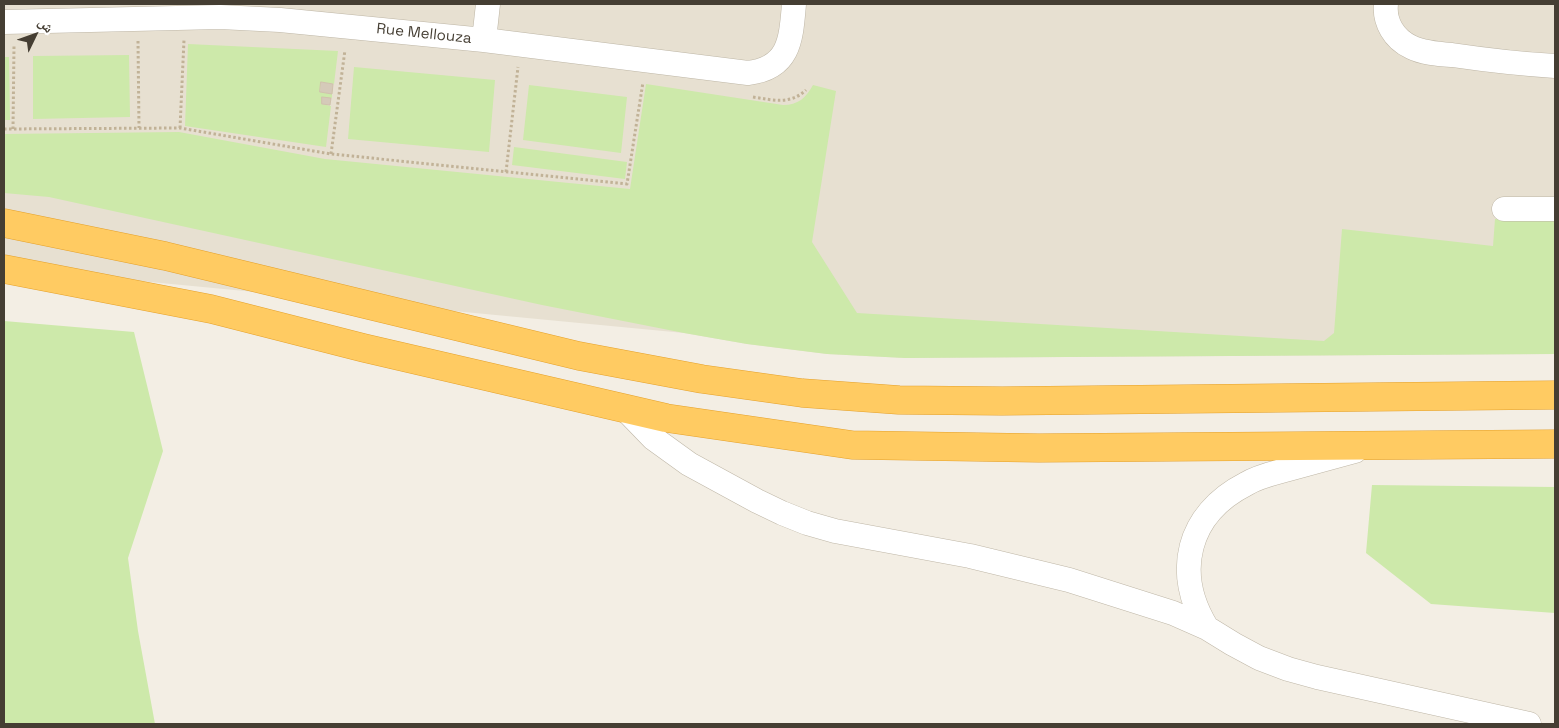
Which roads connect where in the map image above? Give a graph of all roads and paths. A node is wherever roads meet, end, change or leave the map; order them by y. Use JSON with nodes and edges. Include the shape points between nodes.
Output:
{"nodes":[{"id":1,"x":488,"y":4,"type":"edge"},
{"id":2,"x":794,"y":4,"type":"edge"},
{"id":3,"x":1385,"y":8,"type":"edge"},
{"id":4,"x":221,"y":10,"type":"edge"},
{"id":5,"x":9,"y":32,"type":"edge"},
{"id":6,"x":175,"y":39,"type":"dead end"},
{"id":7,"x":184,"y":39,"type":"junction"},
{"id":8,"x":192,"y":39,"type":"dead end"},
{"id":9,"x":129,"y":40,"type":"dead end"},
{"id":10,"x":138,"y":40,"type":"junction"},
{"id":11,"x":147,"y":40,"type":"dead end"},
{"id":12,"x":484,"y":40,"type":"junction"},
{"id":13,"x":345,"y":47,"type":"dead end"},
{"id":14,"x":518,"y":64,"type":"dead end"},
{"id":15,"x":1555,"y":66,"type":"edge"},
{"id":16,"x":643,"y":79,"type":"dead end"},
{"id":17,"x":806,"y":90,"type":"dead end"},
{"id":18,"x":746,"y":96,"type":"dead end"},
{"id":19,"x":139,"y":128,"type":"junction"},
{"id":20,"x":180,"y":128,"type":"junction"},
{"id":21,"x":4,"y":129,"type":"edge"},
{"id":22,"x":13,"y":129,"type":"junction"},
{"id":23,"x":331,"y":154,"type":"junction"},
{"id":24,"x":506,"y":172,"type":"junction"},
{"id":25,"x":1504,"y":209,"type":"dead end"},
{"id":26,"x":1555,"y":209,"type":"edge"},
{"id":27,"x":4,"y":223,"type":"edge"},
{"id":28,"x":4,"y":269,"type":"edge"},
{"id":29,"x":1555,"y":395,"type":"edge"},
{"id":30,"x":625,"y":409,"type":"junction"},
{"id":31,"x":1555,"y":444,"type":"edge"},
{"id":32,"x":1373,"y":446,"type":"junction"},
{"id":33,"x":1207,"y":628,"type":"junction"},
{"id":34,"x":1529,"y":724,"type":"edge"}],
"edges":[{"from":1,"to":12,"type":"street"},
{"from":2,"to":12,"type":"street","name":"Rue Mellouza","via":[[791,36],[781,59],[766,69],[748,73]]},
{"from":3,"to":15,"type":"street","via":[[1392,31],[1399,40],[1420,51]]},
{"from":4,"to":5,"type":"street","name":"Rue Mellouza"},
{"from":4,"to":12,"type":"street","name":"Rue Mellouza","via":[[280,20]]},
{"from":5,"to":22,"type":"path"},
{"from":6,"to":7,"type":"path"},
{"from":7,"to":8,"type":"path"},
{"from":7,"to":20,"type":"path"},
{"from":9,"to":10,"type":"path"},
{"from":10,"to":11,"type":"path"},
{"from":10,"to":19,"type":"path"},
{"from":13,"to":23,"type":"path"},
{"from":14,"to":24,"type":"path"},
{"from":16,"to":24,"type":"path","via":[[628,184]]},
{"from":17,"to":18,"type":"path","via":[[786,101]]},
{"from":19,"to":20,"type":"path"},
{"from":19,"to":22,"type":"path"},
{"from":20,"to":23,"type":"path"},
{"from":21,"to":22,"type":"path"},
{"from":23,"to":24,"type":"path"},
{"from":25,"to":26,"type":"street"},
{"from":27,"to":29,"type":"highway","via":[[165,256],[579,356],[702,379],[802,393],[899,400],[993,401]]},
{"from":28,"to":30,"type":"highway","via":[[211,309]]},
{"from":30,"to":32,"type":"highway","via":[[852,445],[1039,448]]},
{"from":30,"to":33,"type":"street","via":[[653,438],[689,464],[807,524],[970,556],[1069,580],[1173,613]]},
{"from":31,"to":32,"type":"highway"},
{"from":32,"to":33,"type":"street","via":[[1262,477],[1231,492],[1218,503],[1199,529],[1189,558],[1190,588],[1199,616]]},
{"from":33,"to":34,"type":"street","via":[[1260,658],[1288,669]]}]}
